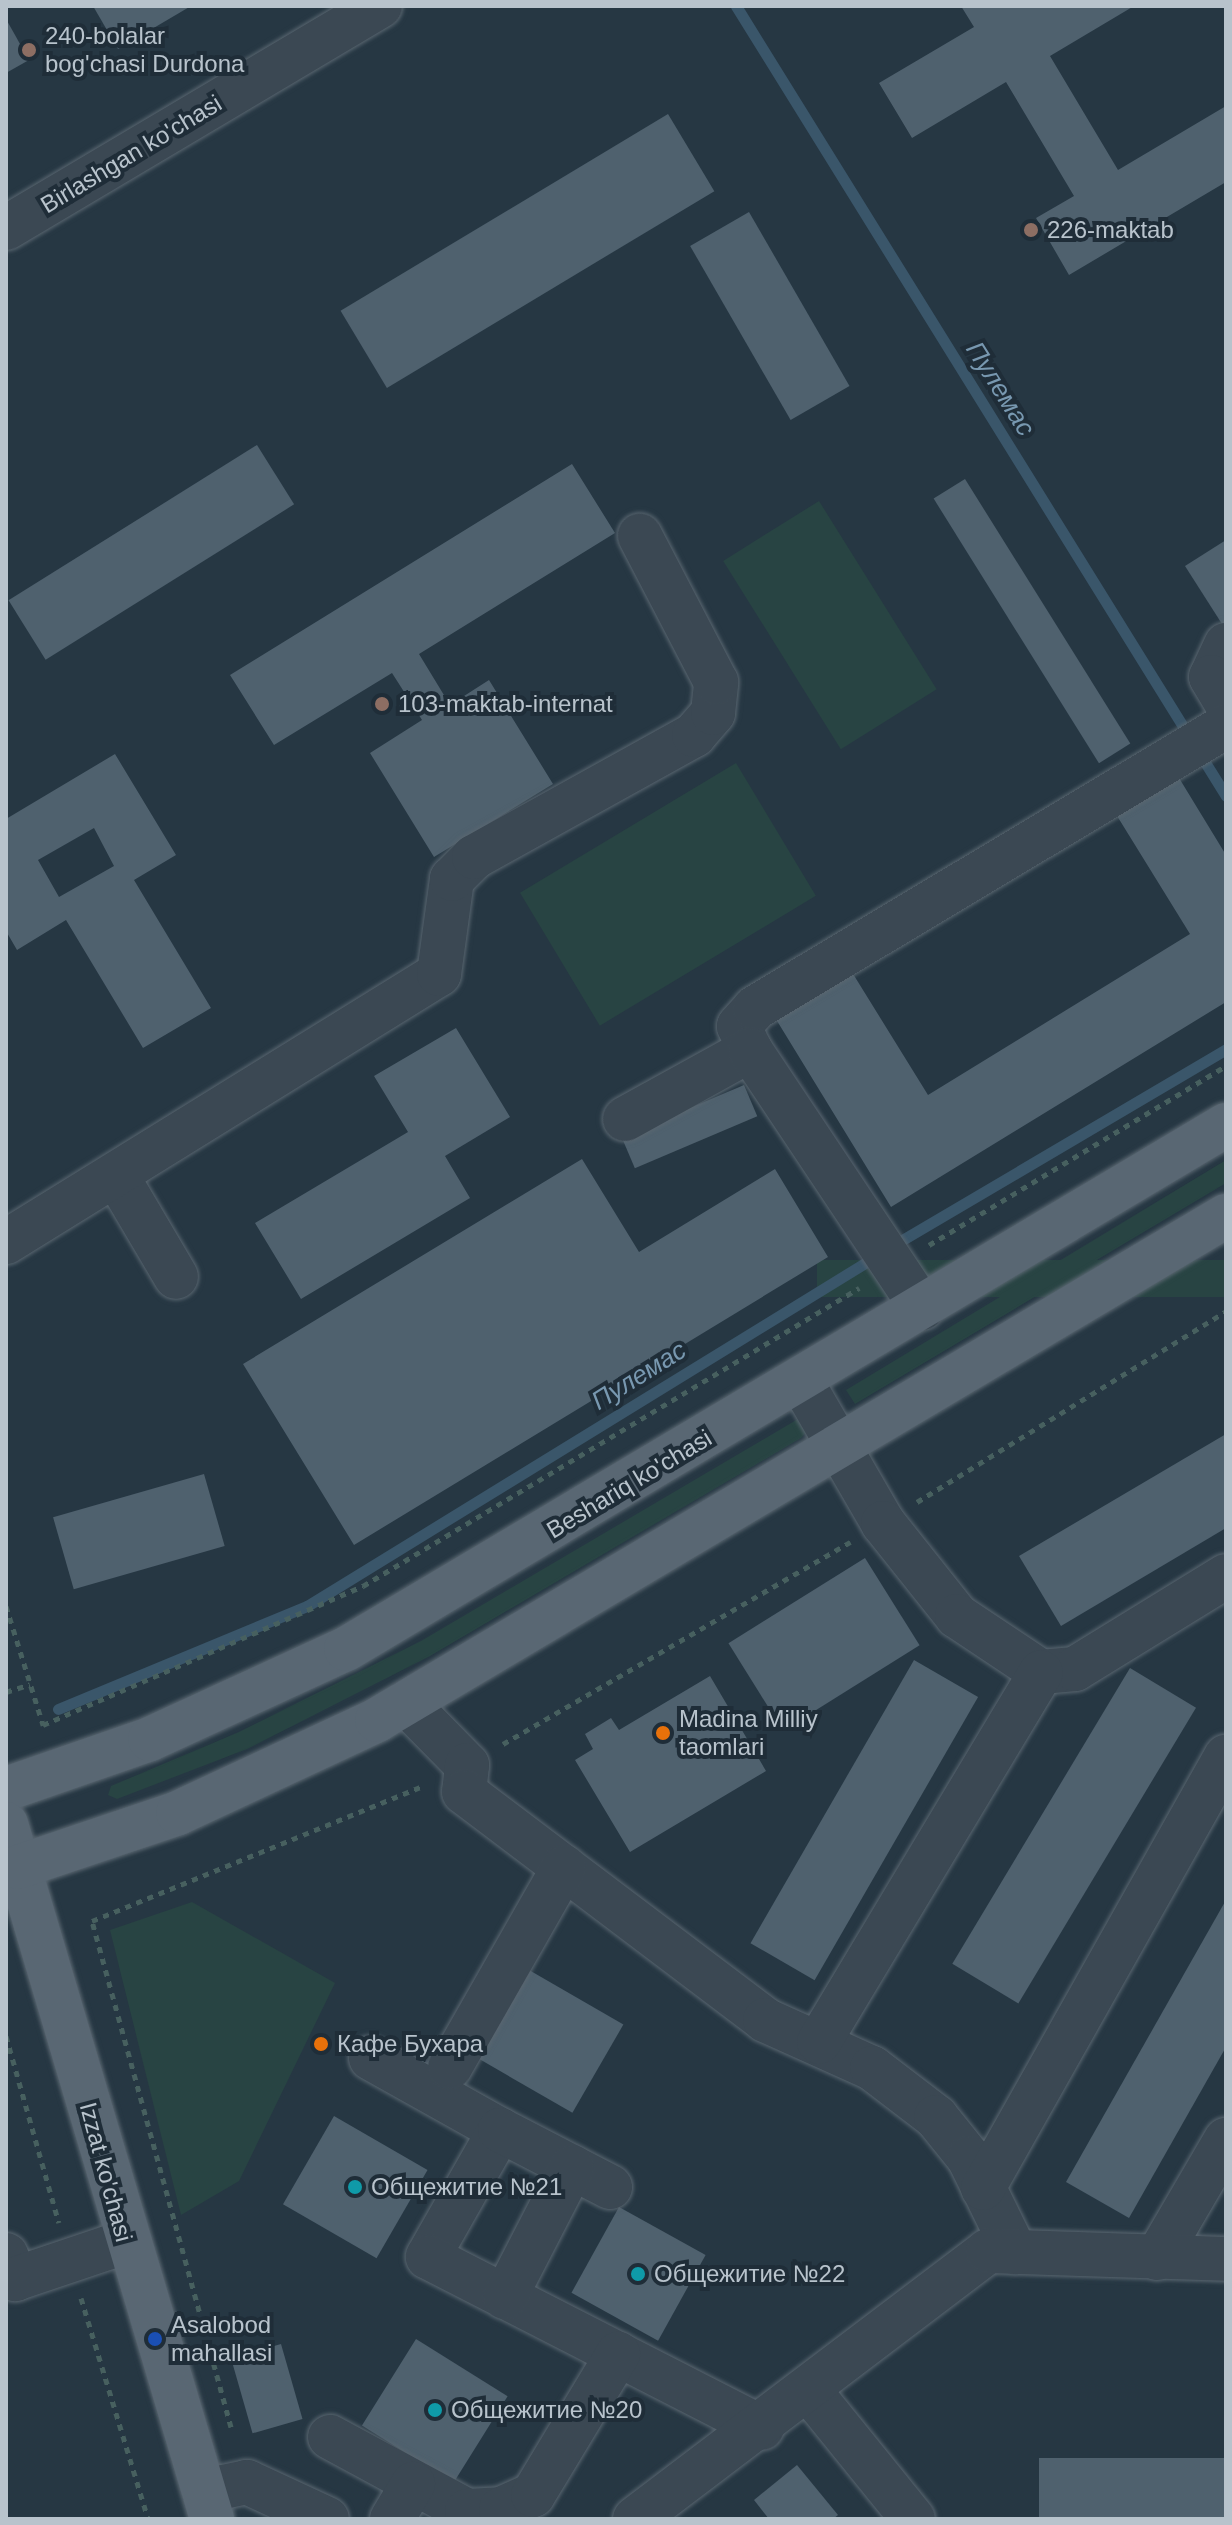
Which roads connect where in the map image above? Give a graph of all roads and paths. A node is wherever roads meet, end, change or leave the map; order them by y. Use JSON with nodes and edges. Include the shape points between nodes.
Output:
{"nodes":[{"id":1,"x":380,"y":6,"type":"edge"},
{"id":2,"x":6,"y":228,"type":"edge"},
{"id":3,"x":640,"y":536,"type":"dead end"},
{"id":4,"x":1226,"y":645,"type":"edge"},
{"id":5,"x":1226,"y":702,"type":"edge"},
{"id":6,"x":1204,"y":739,"type":"edge"},
{"id":7,"x":750,"y":1050,"type":"junction"},
{"id":8,"x":1226,"y":1066,"type":"edge"},
{"id":9,"x":625,"y":1119,"type":"dead end"},
{"id":10,"x":1226,"y":1125,"type":"edge"},
{"id":11,"x":116,"y":1175,"type":"junction"},
{"id":12,"x":1226,"y":1216,"type":"edge"},
{"id":13,"x":6,"y":1242,"type":"edge"},
{"id":14,"x":894,"y":1267,"type":"junction"},
{"id":15,"x":176,"y":1277,"type":"dead end"},
{"id":16,"x":922,"y":1308,"type":"junction"},
{"id":17,"x":801,"y":1381,"type":"junction"},
{"id":18,"x":841,"y":1446,"type":"junction"},
{"id":19,"x":1226,"y":1576,"type":"edge"},
{"id":20,"x":6,"y":1606,"type":"edge"},
{"id":21,"x":1041,"y":1672,"type":"junction"},
{"id":22,"x":30,"y":1684,"type":"junction"},
{"id":23,"x":6,"y":1692,"type":"edge"},
{"id":24,"x":406,"y":1703,"type":"junction"},
{"id":25,"x":1226,"y":1757,"type":"edge"},
{"id":26,"x":6,"y":1789,"type":"edge"},
{"id":27,"x":6,"y":1824,"type":"edge"},
{"id":28,"x":18,"y":1867,"type":"junction"},
{"id":29,"x":564,"y":1867,"type":"junction"},
{"id":30,"x":819,"y":2042,"type":"junction"},
{"id":31,"x":371,"y":2058,"type":"dead end"},
{"id":32,"x":450,"y":2067,"type":"dead end"},
{"id":33,"x":500,"y":2130,"type":"junction"},
{"id":34,"x":1226,"y":2140,"type":"edge"},
{"id":35,"x":572,"y":2167,"type":"junction"},
{"id":36,"x":610,"y":2187,"type":"dead end"},
{"id":37,"x":983,"y":2188,"type":"junction"},
{"id":38,"x":125,"y":2242,"type":"junction"},
{"id":39,"x":1015,"y":2252,"type":"junction"},
{"id":40,"x":1157,"y":2258,"type":"junction"},
{"id":41,"x":1226,"y":2259,"type":"edge"},
{"id":42,"x":9,"y":2273,"type":"edge"},
{"id":43,"x":505,"y":2297,"type":"junction"},
{"id":44,"x":618,"y":2354,"type":"junction"},
{"id":45,"x":811,"y":2393,"type":"junction"},
{"id":46,"x":762,"y":2428,"type":"junction"},
{"id":47,"x":330,"y":2437,"type":"dead end"},
{"id":48,"x":402,"y":2501,"type":"edge"},
{"id":49,"x":208,"y":2505,"type":"edge"},
{"id":50,"x":327,"y":2519,"type":"edge"},
{"id":51,"x":635,"y":2519,"type":"edge"},
{"id":52,"x":913,"y":2519,"type":"edge"}],
"edges":[{"from":1,"to":2,"type":"street","name":"Birlashgan ko'chasi"},
{"from":3,"to":11,"type":"street","via":[[716,682],[713,713],[694,735],[474,857],[452,879],[439,974]]},
{"from":4,"to":5,"type":"street","via":[[1211,677]]},
{"from":6,"to":7,"type":"street","via":[[755,1008],[739,1026]]},
{"from":7,"to":9,"type":"street"},
{"from":7,"to":14,"type":"street"},
{"from":8,"to":14,"type":"path"},
{"from":10,"to":16,"type":"main road","name":"Beshariq ko'chasi"},
{"from":11,"to":13,"type":"street"},
{"from":11,"to":15,"type":"street"},
{"from":12,"to":18,"type":"main road"},
{"from":14,"to":16,"type":"street"},
{"from":14,"to":22,"type":"path","via":[[363,1586],[43,1725]]},
{"from":16,"to":17,"type":"main road","name":"Beshariq ko'chasi"},
{"from":17,"to":18,"type":"street"},
{"from":17,"to":26,"type":"main road","name":"Beshariq ko'chasi","via":[[346,1649],[150,1739]]},
{"from":18,"to":21,"type":"street","via":[[883,1523],[957,1616]]},
{"from":18,"to":24,"type":"main road"},
{"from":19,"to":21,"type":"street","via":[[1075,1669]]},
{"from":20,"to":22,"type":"path"},
{"from":21,"to":30,"type":"street"},
{"from":22,"to":23,"type":"path"},
{"from":24,"to":28,"type":"main road","via":[[178,1813]]},
{"from":24,"to":29,"type":"street","via":[[467,1765],[464,1792]]},
{"from":25,"to":37,"type":"street"},
{"from":27,"to":28,"type":"main road","name":"Izzat ko'chasi"},
{"from":28,"to":38,"type":"main road","name":"Izzat ko'chasi"},
{"from":29,"to":30,"type":"street","via":[[765,2020]]},
{"from":29,"to":32,"type":"street"},
{"from":30,"to":37,"type":"street","via":[[872,2068],[936,2117]]},
{"from":31,"to":33,"type":"street"},
{"from":33,"to":35,"type":"street"},
{"from":33,"to":43,"type":"street","via":[[428,2257]]},
{"from":34,"to":40,"type":"street"},
{"from":35,"to":36,"type":"street"},
{"from":35,"to":43,"type":"street"},
{"from":37,"to":39,"type":"street"},
{"from":38,"to":42,"type":"street"},
{"from":38,"to":49,"type":"main road","name":"Izzat ko'chasi"},
{"from":39,"to":40,"type":"street"},
{"from":39,"to":45,"type":"street","via":[[988,2251]]},
{"from":40,"to":41,"type":"street"},
{"from":43,"to":44,"type":"street"},
{"from":44,"to":46,"type":"street"},
{"from":44,"to":48,"type":"street","via":[[533,2495],[501,2509],[467,2511]]},
{"from":45,"to":46,"type":"street"},
{"from":45,"to":52,"type":"street"},
{"from":46,"to":51,"type":"street"},
{"from":47,"to":48,"type":"street"},
{"from":49,"to":50,"type":"street","via":[[247,2482]]}]}
